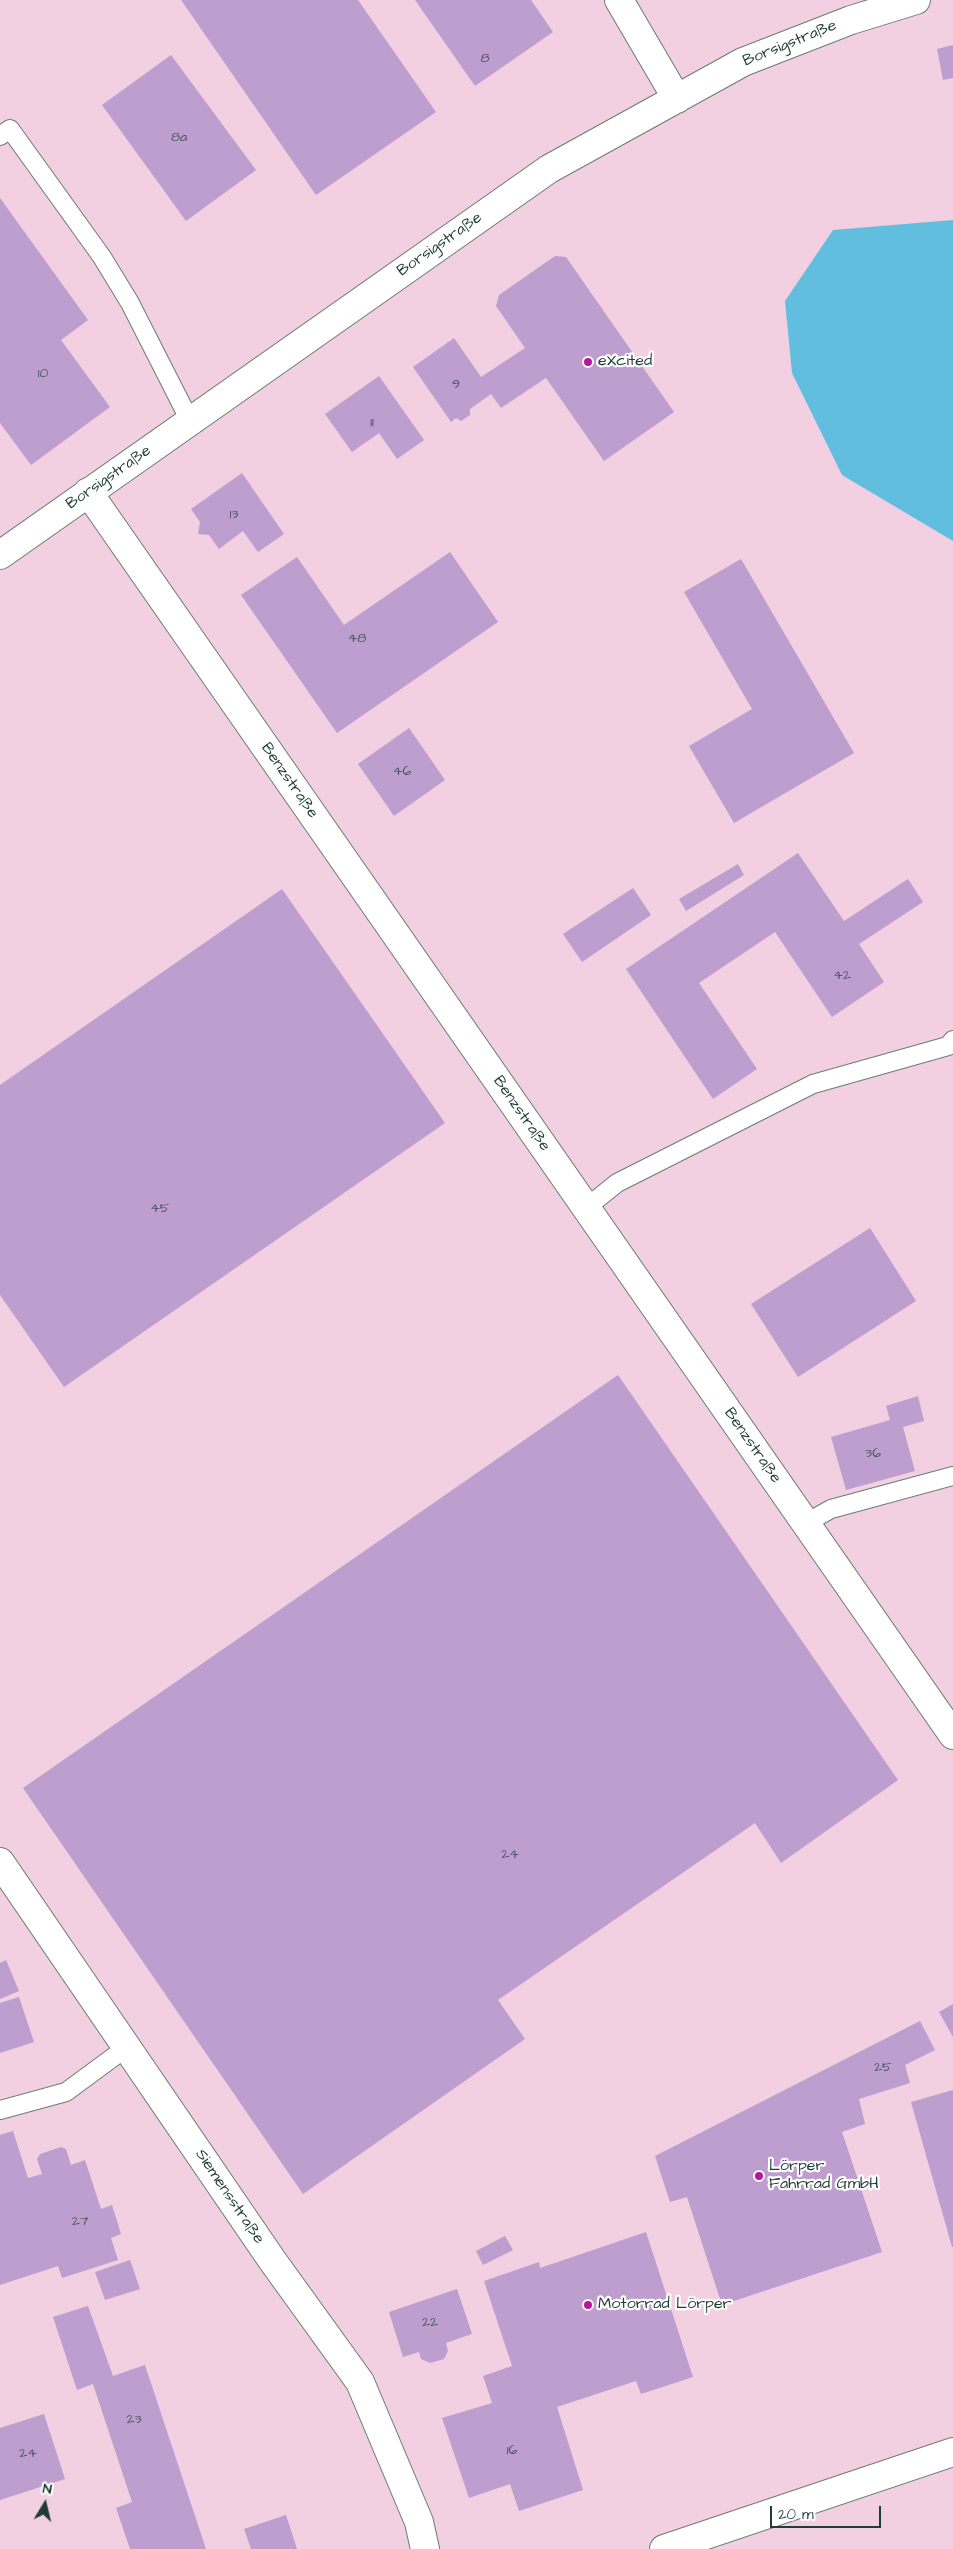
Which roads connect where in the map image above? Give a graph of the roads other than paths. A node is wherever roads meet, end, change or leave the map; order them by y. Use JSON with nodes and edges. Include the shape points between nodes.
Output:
{"nodes":[{"id":1,"x":618,"y":0,"type":"edge"},
{"id":2,"x":916,"y":0,"type":"edge"},
{"id":3,"x":678,"y":99,"type":"junction"},
{"id":4,"x":0,"y":136,"type":"edge"},
{"id":5,"x":190,"y":421,"type":"junction"},
{"id":6,"x":88,"y":492,"type":"junction"},
{"id":7,"x":0,"y":555,"type":"edge"},
{"id":8,"x":953,"y":1040,"type":"edge"},
{"id":9,"x":586,"y":1208,"type":"junction"},
{"id":10,"x":953,"y":1476,"type":"edge"},
{"id":11,"x":806,"y":1523,"type":"junction"},
{"id":12,"x":953,"y":1735,"type":"edge"},
{"id":13,"x":0,"y":1862,"type":"edge"},
{"id":14,"x":127,"y":2047,"type":"junction"},
{"id":15,"x":0,"y":2110,"type":"edge"},
{"id":16,"x":953,"y":2452,"type":"edge"},
{"id":17,"x":425,"y":2549,"type":"edge"},
{"id":18,"x":664,"y":2549,"type":"edge"}],
"edges":[{"from":1,"to":3,"type":"street"},
{"from":2,"to":3,"type":"street","name":"Borsigstraße","via":[[851,20],[743,62]]},
{"from":3,"to":5,"type":"street","name":"Borsigstraße","via":[[549,169]]},
{"from":4,"to":5,"type":"lane","via":[[10,129],[102,257],[130,303]]},
{"from":5,"to":6,"type":"street","name":"Borsigstraße"},
{"from":6,"to":7,"type":"street","name":"Borsigstraße"},
{"from":6,"to":9,"type":"street","name":"Benzstraße"},
{"from":8,"to":9,"type":"lane","via":[[948,1046],[813,1084],[617,1183]]},
{"from":9,"to":11,"type":"street","name":"Benzstraße"},
{"from":10,"to":11,"type":"lane","via":[[831,1509]]},
{"from":11,"to":12,"type":"street","name":"Benzstraße"},
{"from":13,"to":14,"type":"street","name":"Siemensstraße"},
{"from":14,"to":15,"type":"lane","via":[[66,2092]]},
{"from":14,"to":17,"type":"street","name":"Siemensstraße","via":[[272,2260],[360,2382],[418,2522]]},
{"from":16,"to":18,"type":"street"}]}
